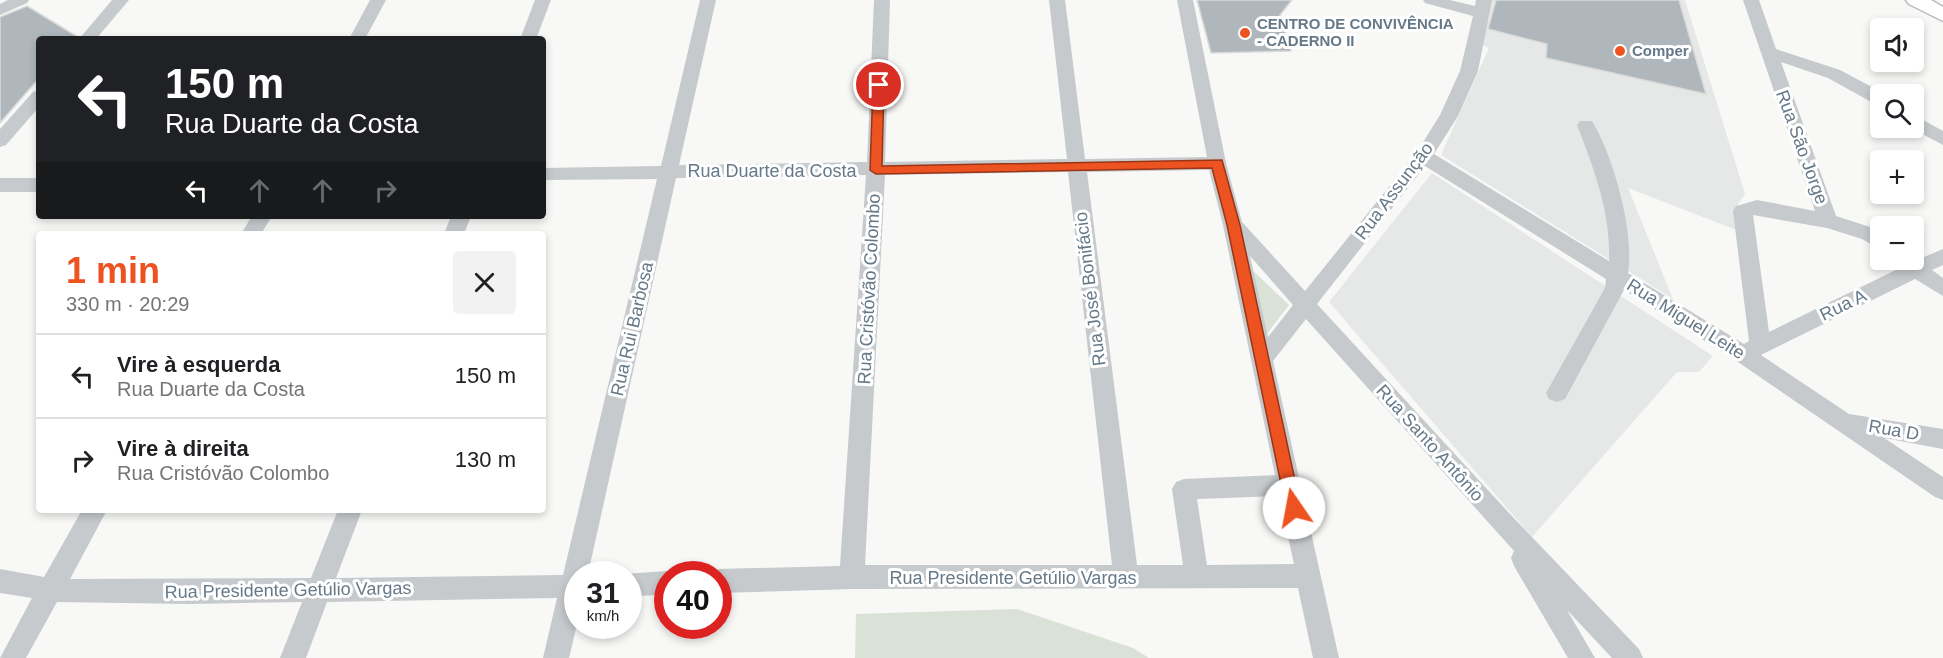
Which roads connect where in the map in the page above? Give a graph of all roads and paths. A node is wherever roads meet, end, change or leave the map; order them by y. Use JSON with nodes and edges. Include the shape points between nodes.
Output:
{"nodes":[{"id":1,"x":21,"y":0,"type":"edge"},
{"id":2,"x":121,"y":0,"type":"edge"},
{"id":3,"x":378,"y":0,"type":"edge"},
{"id":4,"x":543,"y":0,"type":"edge"},
{"id":5,"x":708,"y":0,"type":"edge"},
{"id":6,"x":882,"y":0,"type":"edge"},
{"id":7,"x":1057,"y":0,"type":"edge"},
{"id":8,"x":1185,"y":0,"type":"edge"},
{"id":9,"x":1431,"y":0,"type":"edge"},
{"id":10,"x":1751,"y":0,"type":"edge"},
{"id":11,"x":1916,"y":0,"type":"edge"},
{"id":12,"x":1483,"y":6,"type":"edge"},
{"id":13,"x":0,"y":10,"type":"edge"},
{"id":14,"x":1943,"y":15,"type":"edge"},
{"id":15,"x":90,"y":36,"type":"edge"},
{"id":16,"x":359,"y":36,"type":"edge"},
{"id":17,"x":529,"y":36,"type":"edge"},
{"id":18,"x":1768,"y":52,"type":"junction"},
{"id":19,"x":1870,"y":94,"type":"edge"},
{"id":20,"x":36,"y":99,"type":"edge"},
{"id":21,"x":1586,"y":125,"type":"dead end"},
{"id":22,"x":1924,"y":127,"type":"edge"},
{"id":23,"x":1943,"y":139,"type":"edge"},
{"id":24,"x":0,"y":141,"type":"edge"},
{"id":25,"x":1423,"y":156,"type":"junction"},
{"id":26,"x":1217,"y":163,"type":"junction"},
{"id":27,"x":1075,"y":166,"type":"junction"},
{"id":28,"x":876,"y":170,"type":"junction"},
{"id":29,"x":669,"y":171,"type":"junction"},
{"id":30,"x":546,"y":174,"type":"edge"},
{"id":31,"x":36,"y":184,"type":"edge"},
{"id":32,"x":0,"y":185,"type":"edge"},
{"id":33,"x":1828,"y":220,"type":"junction"},
{"id":34,"x":1233,"y":225,"type":"junction"},
{"id":35,"x":1870,"y":235,"type":"edge"},
{"id":36,"x":1943,"y":256,"type":"edge"},
{"id":37,"x":1924,"y":261,"type":"edge"},
{"id":38,"x":1899,"y":270,"type":"edge"},
{"id":39,"x":1918,"y":270,"type":"edge"},
{"id":40,"x":1618,"y":277,"type":"junction"},
{"id":41,"x":1943,"y":288,"type":"edge"},
{"id":42,"x":1307,"y":304,"type":"junction"},
{"id":43,"x":1752,"y":349,"type":"junction"},
{"id":44,"x":1262,"y":359,"type":"junction"},
{"id":45,"x":1557,"y":393,"type":"dead end"},
{"id":46,"x":1845,"y":421,"type":"junction"},
{"id":47,"x":1943,"y":439,"type":"edge"},
{"id":48,"x":1289,"y":486,"type":"junction"},
{"id":49,"x":1943,"y":490,"type":"edge"},
{"id":50,"x":93,"y":513,"type":"edge"},
{"id":51,"x":349,"y":513,"type":"edge"},
{"id":52,"x":1501,"y":521,"type":"junction"},
{"id":53,"x":581,"y":561,"type":"edge"},
{"id":54,"x":1308,"y":576,"type":"junction"},
{"id":55,"x":852,"y":577,"type":"junction"},
{"id":56,"x":1126,"y":578,"type":"junction"},
{"id":57,"x":1197,"y":578,"type":"junction"},
{"id":58,"x":0,"y":581,"type":"edge"},
{"id":59,"x":732,"y":581,"type":"edge"},
{"id":60,"x":564,"y":586,"type":"edge"},
{"id":61,"x":50,"y":590,"type":"junction"},
{"id":62,"x":319,"y":590,"type":"junction"},
{"id":63,"x":564,"y":628,"type":"edge"},
{"id":64,"x":12,"y":658,"type":"edge"},
{"id":65,"x":293,"y":658,"type":"edge"},
{"id":66,"x":556,"y":658,"type":"edge"},
{"id":67,"x":1326,"y":658,"type":"edge"},
{"id":68,"x":1582,"y":658,"type":"edge"},
{"id":69,"x":1630,"y":658,"type":"edge"}],
"edges":[{"from":1,"to":13,"type":"street"},
{"from":2,"to":15,"type":"street"},
{"from":3,"to":16,"type":"street"},
{"from":4,"to":17,"type":"street"},
{"from":5,"to":29,"type":"street","name":"Rua Rui Barbosa"},
{"from":6,"to":28,"type":"street","name":"Rua Cristóvão Colombo"},
{"from":7,"to":27,"type":"street","name":"Rua José Bonifácio"},
{"from":8,"to":26,"type":"street"},
{"from":9,"to":12,"type":"street"},
{"from":10,"to":18,"type":"street","name":"Rua São Jorge"},
{"from":11,"to":14,"type":"main road"},
{"from":12,"to":25,"type":"street","name":"Rua Assunção","via":[[1468,71],[1449,116]]},
{"from":18,"to":19,"type":"street","via":[[1834,74]]},
{"from":18,"to":33,"type":"street","name":"Rua São Jorge"},
{"from":20,"to":24,"type":"street"},
{"from":21,"to":40,"type":"street","via":[[1619,221]]},
{"from":22,"to":23,"type":"street"},
{"from":25,"to":40,"type":"street","name":"Rua Miguel Leite"},
{"from":25,"to":42,"type":"street","name":"Rua Assunção"},
{"from":26,"to":27,"type":"street","name":"Rua Duarte da Costa"},
{"from":26,"to":34,"type":"street"},
{"from":27,"to":28,"type":"street","name":"Rua Duarte da Costa"},
{"from":27,"to":56,"type":"street","name":"Rua José Bonifácio"},
{"from":28,"to":29,"type":"street","name":"Rua Duarte da Costa"},
{"from":28,"to":55,"type":"street","name":"Rua Cristóvão Colombo"},
{"from":29,"to":30,"type":"street","name":"Rua Duarte da Costa"},
{"from":29,"to":53,"type":"street","name":"Rua Rui Barbosa"},
{"from":31,"to":32,"type":"street"},
{"from":33,"to":35,"type":"street"},
{"from":33,"to":43,"type":"street","name":"Rua São Jorge","via":[[1757,207],[1743,210]]},
{"from":34,"to":42,"type":"street","name":"Rua Santo Antônio"},
{"from":34,"to":44,"type":"street"},
{"from":36,"to":37,"type":"street","name":"Rua A"},
{"from":38,"to":43,"type":"street","name":"Rua A"},
{"from":39,"to":41,"type":"street"},
{"from":40,"to":43,"type":"street","name":"Rua Miguel Leite"},
{"from":40,"to":45,"type":"street"},
{"from":42,"to":44,"type":"street","name":"Rua Assunção"},
{"from":42,"to":52,"type":"street","name":"Rua Santo Antônio"},
{"from":43,"to":46,"type":"street","name":"Rua Miguel Leite"},
{"from":44,"to":48,"type":"street"},
{"from":46,"to":47,"type":"street","name":"Rua D"},
{"from":46,"to":49,"type":"street","name":"Rua Miguel Leite"},
{"from":48,"to":54,"type":"street"},
{"from":48,"to":57,"type":"street","via":[[1184,489]]},
{"from":50,"to":61,"type":"street"},
{"from":51,"to":62,"type":"street"},
{"from":52,"to":68,"type":"street"},
{"from":52,"to":69,"type":"street","name":"Rua Santo Antônio"},
{"from":54,"to":57,"type":"street","name":"Rua Presidente Getúlio Vargas"},
{"from":54,"to":67,"type":"street"},
{"from":55,"to":56,"type":"street","name":"Rua Presidente Getúlio Vargas"},
{"from":55,"to":59,"type":"street","name":"Rua Presidente Getúlio Vargas"},
{"from":56,"to":57,"type":"street","name":"Rua Presidente Getúlio Vargas"},
{"from":58,"to":61,"type":"street","name":"Rua Presidente Getúlio Vargas"},
{"from":60,"to":62,"type":"street","name":"Rua Presidente Getúlio Vargas"},
{"from":61,"to":62,"type":"street","name":"Rua Presidente Getúlio Vargas"},
{"from":61,"to":64,"type":"street"},
{"from":62,"to":65,"type":"street"},
{"from":63,"to":66,"type":"street","name":"Rua Rui Barbosa"}]}
